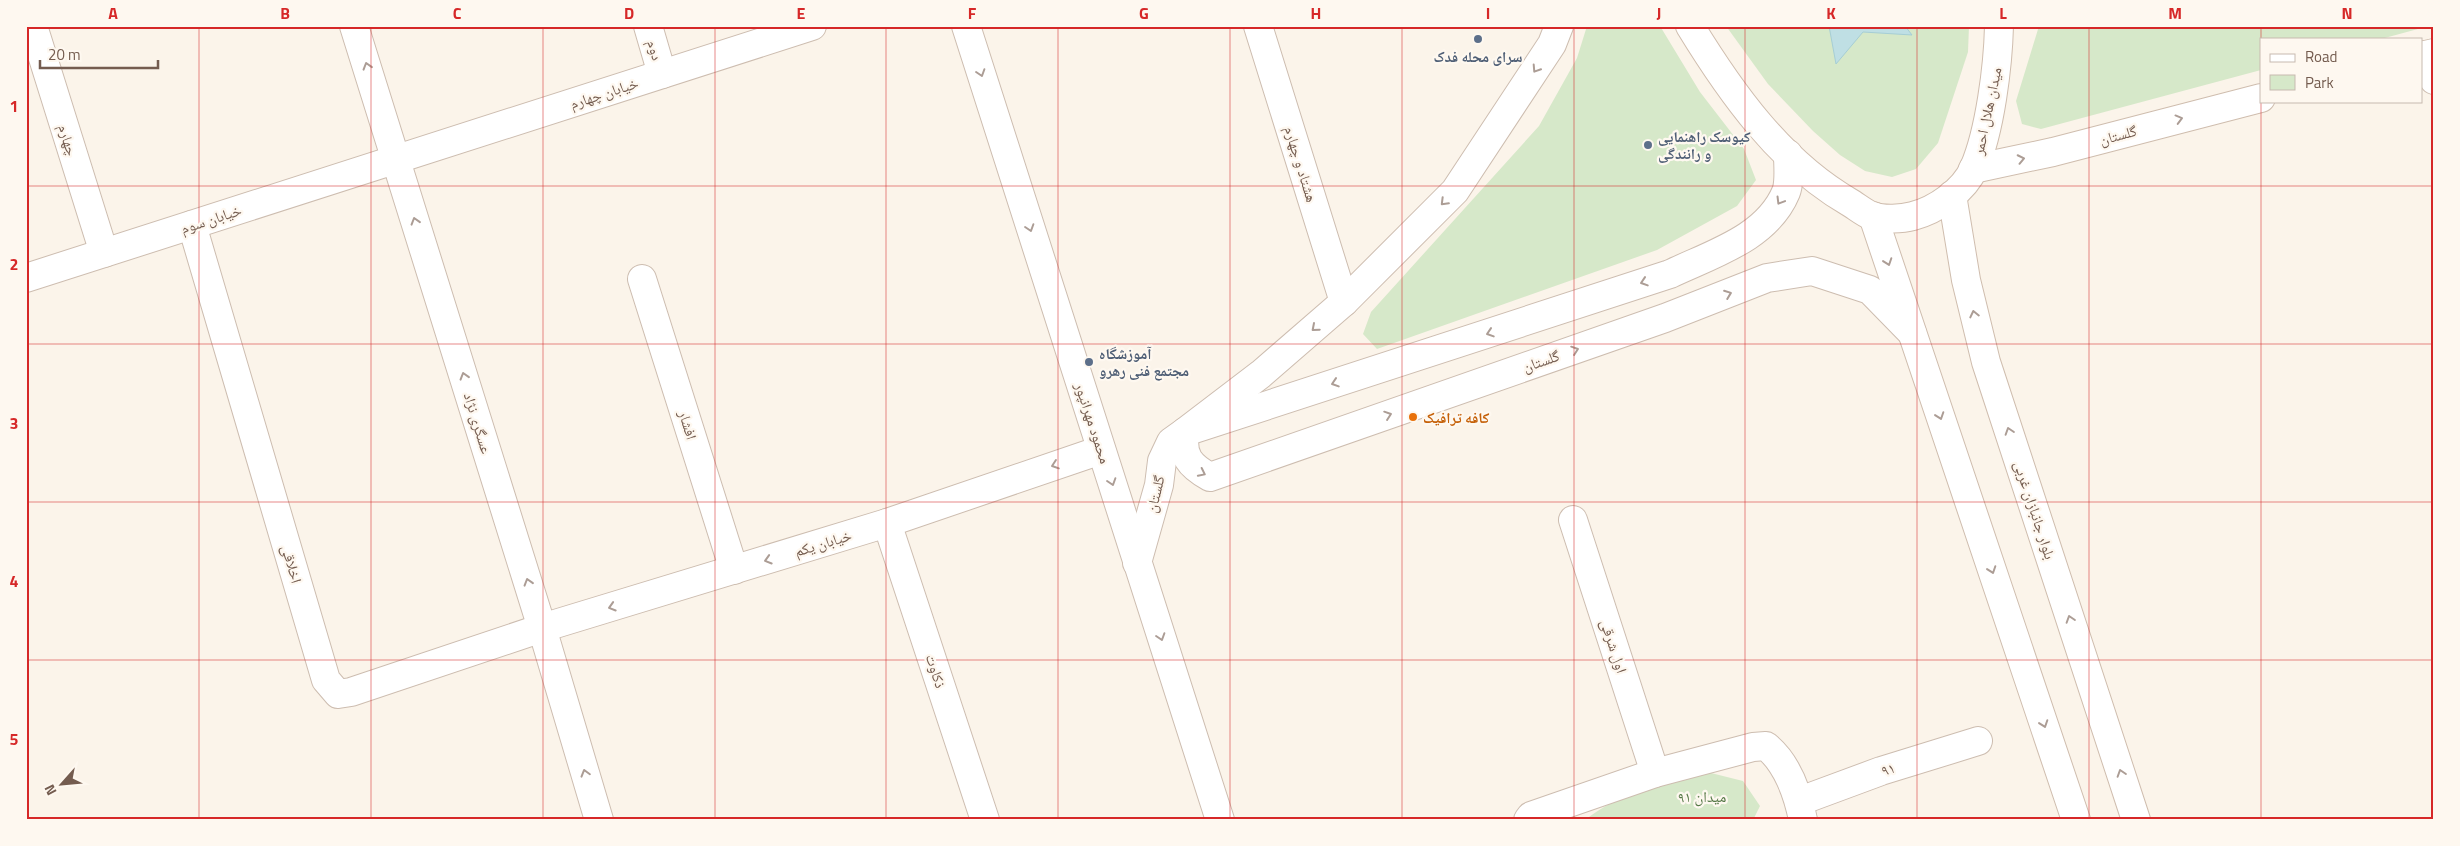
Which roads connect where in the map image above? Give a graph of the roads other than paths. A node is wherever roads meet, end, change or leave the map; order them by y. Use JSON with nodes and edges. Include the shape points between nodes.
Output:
{"nodes":[{"id":1,"x":33,"y":26,"type":"edge"},
{"id":2,"x":354,"y":26,"type":"edge"},
{"id":3,"x":648,"y":26,"type":"edge"},
{"id":4,"x":812,"y":26,"type":"edge"},
{"id":5,"x":966,"y":26,"type":"edge"},
{"id":6,"x":1258,"y":26,"type":"edge"},
{"id":7,"x":1559,"y":26,"type":"edge"},
{"id":8,"x":1690,"y":26,"type":"edge"},
{"id":9,"x":1999,"y":26,"type":"edge"},
{"id":10,"x":662,"y":74,"type":"junction"},
{"id":11,"x":2260,"y":98,"type":"edge"},
{"id":12,"x":1788,"y":154,"type":"junction"},
{"id":13,"x":396,"y":159,"type":"junction"},
{"id":14,"x":1974,"y":169,"type":"junction"},
{"id":15,"x":1952,"y":195,"type":"junction"},
{"id":16,"x":1873,"y":216,"type":"junction"},
{"id":17,"x":192,"y":225,"type":"junction"},
{"id":18,"x":104,"y":253,"type":"junction"},
{"id":19,"x":26,"y":278,"type":"edge"},
{"id":20,"x":642,"y":279,"type":"dead end"},
{"id":21,"x":1344,"y":302,"type":"junction"},
{"id":22,"x":1912,"y":332,"type":"junction"},
{"id":23,"x":1185,"y":432,"type":"junction"},
{"id":24,"x":1101,"y":450,"type":"junction"},
{"id":25,"x":1573,"y":520,"type":"dead end"},
{"id":26,"x":887,"y":523,"type":"junction"},
{"id":27,"x":1137,"y":563,"type":"junction"},
{"id":28,"x":734,"y":570,"type":"junction"},
{"id":29,"x":542,"y":628,"type":"junction"},
{"id":30,"x":1978,"y":741,"type":"dead end"},
{"id":31,"x":1655,"y":773,"type":"junction"},
{"id":32,"x":1802,"y":810,"type":"edge"},
{"id":33,"x":598,"y":820,"type":"edge"},
{"id":34,"x":985,"y":820,"type":"edge"},
{"id":35,"x":1220,"y":820,"type":"edge"},
{"id":36,"x":1528,"y":820,"type":"edge"},
{"id":37,"x":2076,"y":820,"type":"edge"},
{"id":38,"x":2136,"y":820,"type":"edge"}],
"edges":[{"from":1,"to":18,"type":"street","name":"چهارم"},
{"from":13,"to":2,"type":"street","name":"عسگری نژاد","one_way":true},
{"from":3,"to":10,"type":"street","name":"دوم"},
{"from":4,"to":10,"type":"street","name":"خیابان چهارم"},
{"from":5,"to":24,"type":"street","name":"محمود مهرانپور","one_way":true},
{"from":6,"to":21,"type":"street","name":"هشتاد و چهارم"},
{"from":7,"to":21,"type":"street","name":"گلستان","one_way":true,"via":[[1552,44],[1455,191]]},
{"from":8,"to":12,"type":"street","name":"میدان هلال احمر","via":[[1722,77]]},
{"from":9,"to":14,"type":"street","name":"میدان هلال احمر","via":[[1998,61]]},
{"from":10,"to":13,"type":"street","name":"خیابان چهارم"},
{"from":14,"to":11,"type":"street","name":"گلستان","one_way":true},
{"from":12,"to":16,"type":"street","name":"میدان هلال احمر","via":[[1813,179]]},
{"from":12,"to":23,"type":"street","name":"گلستان","one_way":true,"via":[[1786,191],[1768,221],[1736,243],[1670,274]]},
{"from":13,"to":17,"type":"street","name":"خیابان سوم"},
{"from":29,"to":13,"type":"street","name":"عسگری نژاد","one_way":true},
{"from":14,"to":15,"type":"street","name":"میدان هلال احمر"},
{"from":15,"to":16,"type":"street","name":"میدان هلال احمر","via":[[1929,212],[1904,218]]},
{"from":38,"to":15,"type":"street","name":"بلوار جانبازان غربی","one_way":true,"via":[[1986,362],[1966,280]]},
{"from":16,"to":22,"type":"street","one_way":true},
{"from":17,"to":18,"type":"street","name":"خیابان سوم"},
{"from":17,"to":29,"type":"street","name":"اخلاقی","via":[[326,680],[338,694]]},
{"from":18,"to":19,"type":"street","name":"خیابان سوم"},
{"from":20,"to":28,"type":"street","name":"افشار"},
{"from":21,"to":23,"type":"street","name":"گلستان","one_way":true,"via":[[1260,374]]},
{"from":23,"to":22,"type":"street","name":"گلستان","one_way":true,"via":[[1185,455],[1194,469],[1210,477],[1666,318],[1767,278],[1812,271],[1870,290]]},
{"from":22,"to":37,"type":"street","one_way":true},
{"from":23,"to":27,"type":"street","name":"گلستان","via":[[1171,442],[1162,461],[1159,485]]},
{"from":24,"to":26,"type":"street","name":"خیابان یکم","one_way":true},
{"from":24,"to":27,"type":"street","name":"محمود مهرانپور","one_way":true},
{"from":25,"to":31,"type":"street","name":"اول شرقی"},
{"from":26,"to":28,"type":"street","name":"خیابان یکم","one_way":true},
{"from":26,"to":34,"type":"street","name":"ذکاوت"},
{"from":27,"to":35,"type":"street","name":"محمود مهرانپور","one_way":true},
{"from":28,"to":29,"type":"street","name":"خیابان یکم","one_way":true},
{"from":33,"to":29,"type":"street","name":"عسگری نژاد","one_way":true},
{"from":30,"to":32,"type":"street","name":"۹۱","via":[[1881,771]]},
{"from":31,"to":32,"type":"street","via":[[1766,746],[1778,756]]},
{"from":31,"to":36,"type":"street","via":[[1531,816]]}]}
